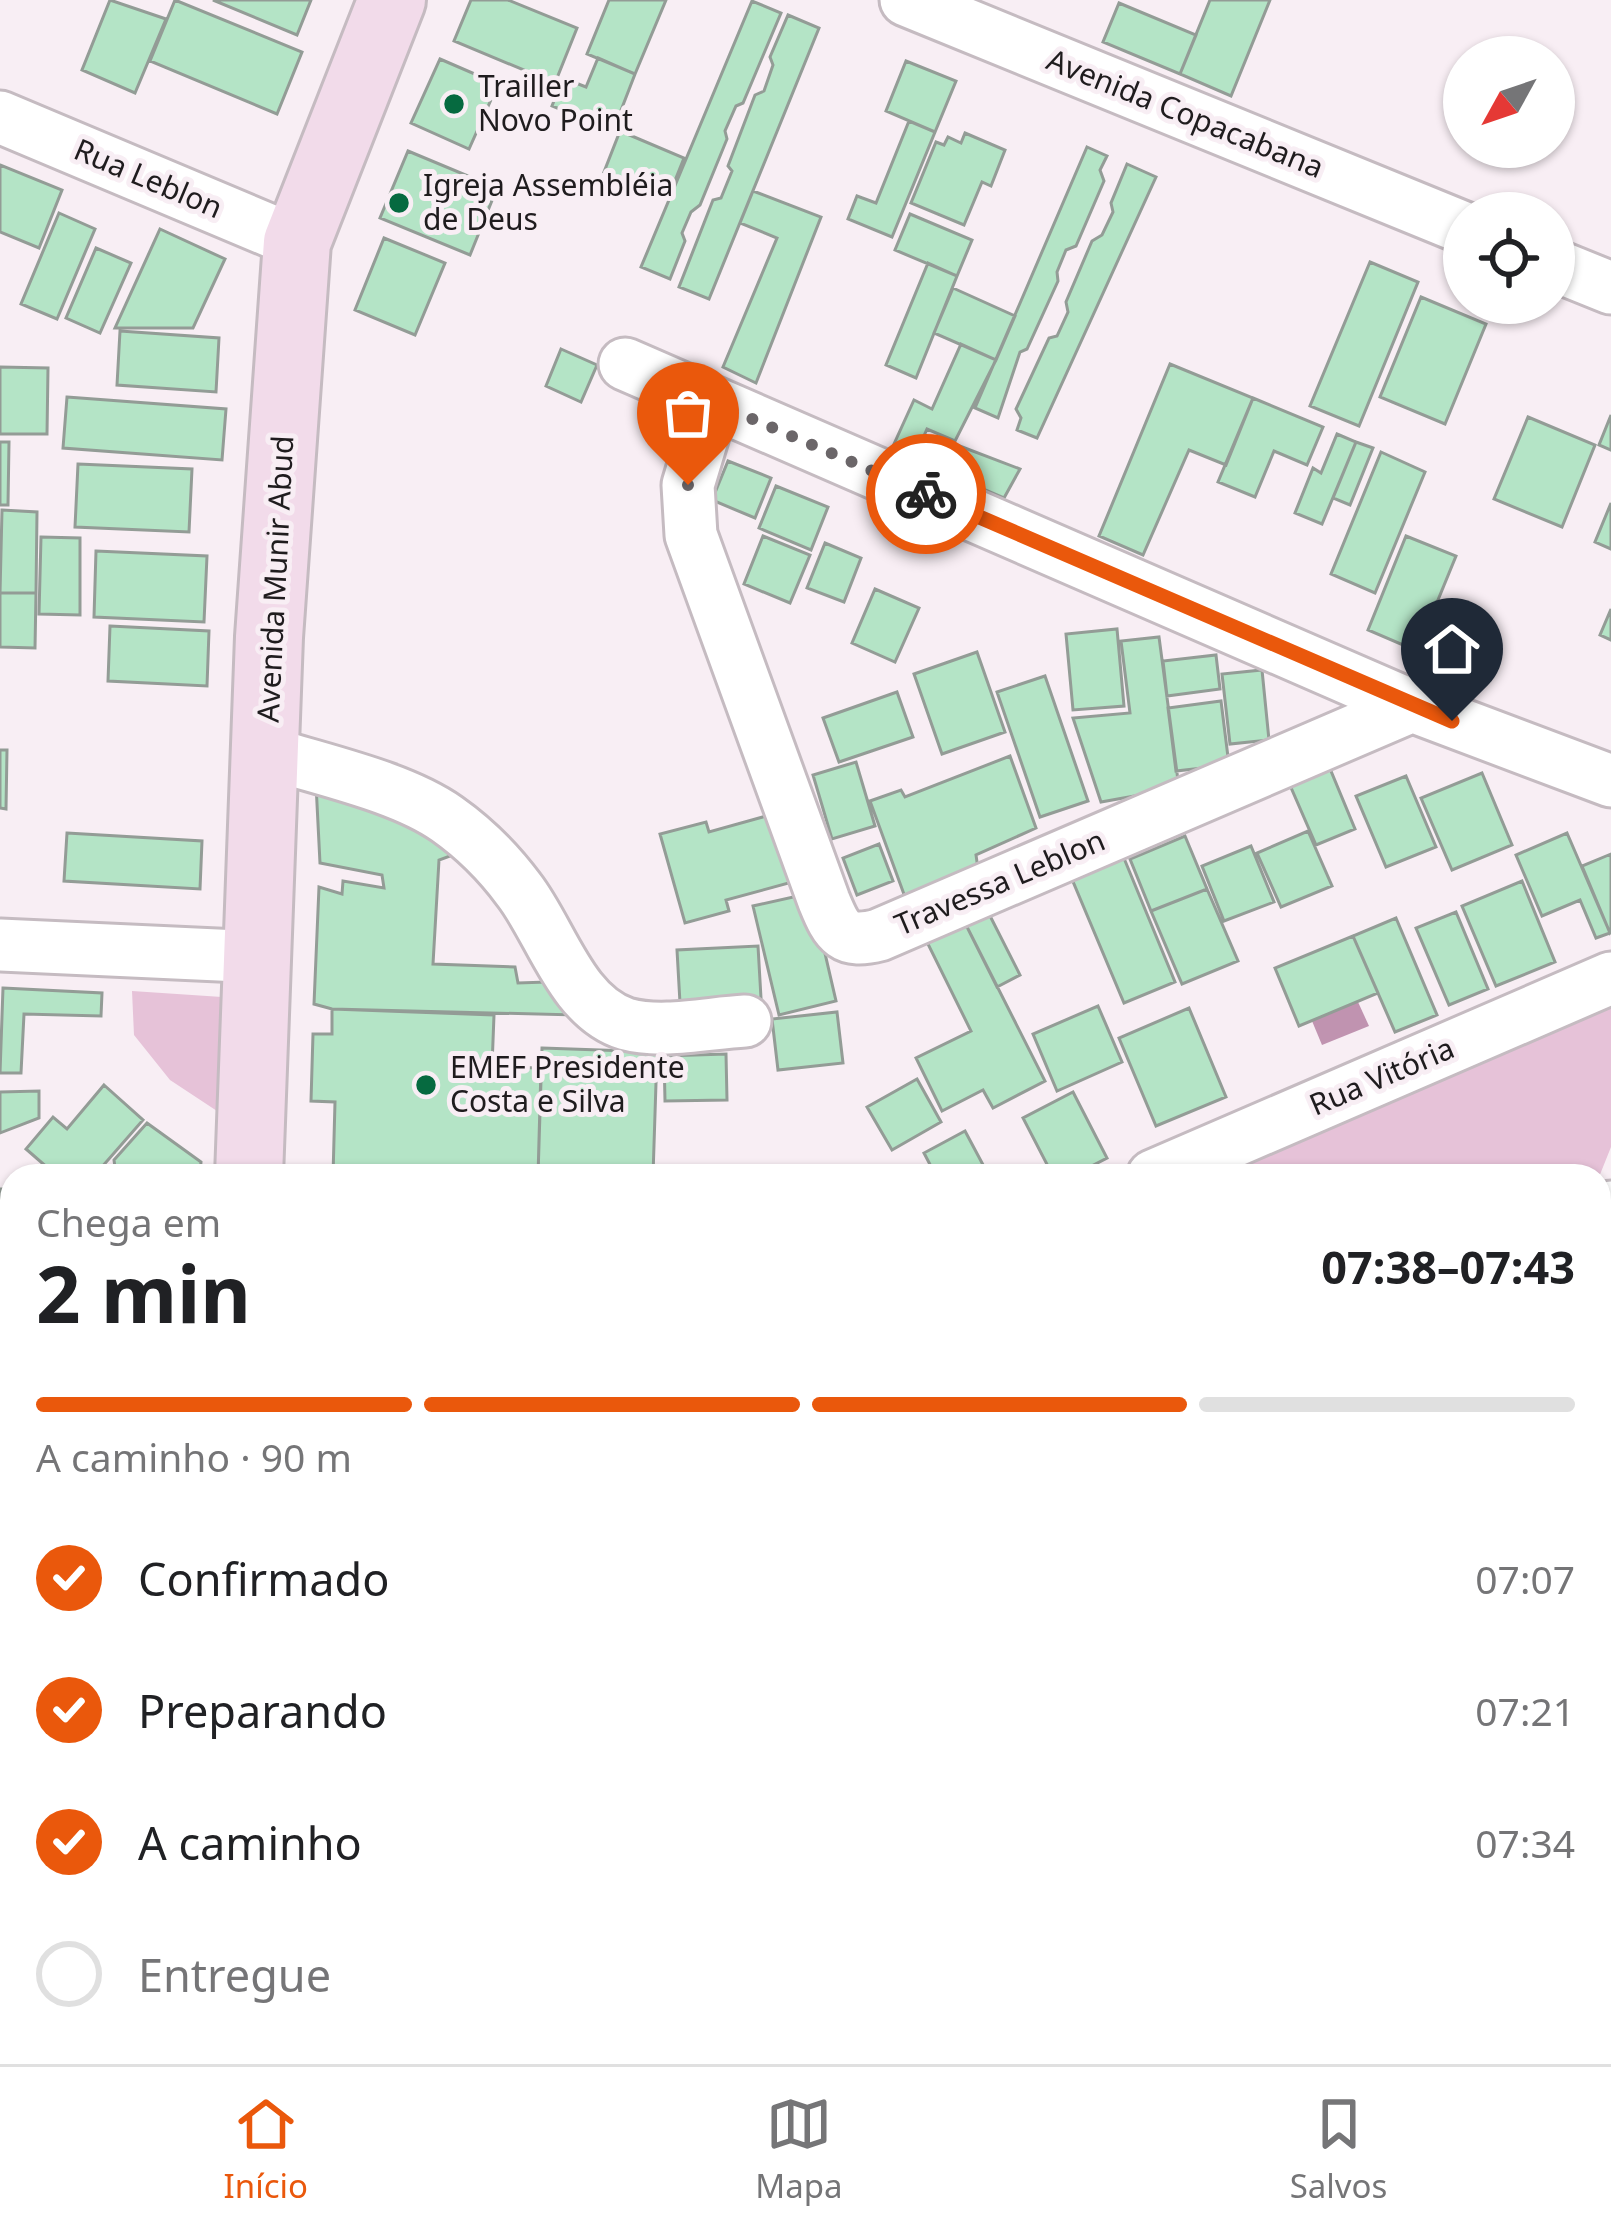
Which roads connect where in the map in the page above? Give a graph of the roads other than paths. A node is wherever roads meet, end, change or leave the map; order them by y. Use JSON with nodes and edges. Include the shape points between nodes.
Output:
{"nodes":[{"id":1,"x":392,"y":0,"type":"edge"},
{"id":2,"x":906,"y":0,"type":"edge"},
{"id":3,"x":0,"y":117,"type":"edge"},
{"id":4,"x":1443,"y":219,"type":"edge"},
{"id":5,"x":297,"y":242,"type":"junction"},
{"id":6,"x":1575,"y":273,"type":"edge"},
{"id":7,"x":1611,"y":288,"type":"edge"},
{"id":8,"x":625,"y":364,"type":"dead end"},
{"id":9,"x":713,"y":402,"type":"junction"},
{"id":10,"x":1412,"y":706,"type":"junction"},
{"id":11,"x":266,"y":752,"type":"junction"},
{"id":12,"x":1611,"y":781,"type":"edge"},
{"id":13,"x":0,"y":946,"type":"edge"},
{"id":14,"x":260,"y":957,"type":"junction"},
{"id":15,"x":1611,"y":978,"type":"edge"},
{"id":16,"x":745,"y":1021,"type":"dead end"},
{"id":17,"x":250,"y":1164,"type":"edge"},
{"id":18,"x":1182,"y":1164,"type":"edge"}],
"edges":[{"from":1,"to":5,"type":"street","name":"Avenida Munir Abud"},
{"from":2,"to":4,"type":"street","name":"Avenida Copacabana"},
{"from":3,"to":5,"type":"street","name":"Rua Leblon"},
{"from":5,"to":11,"type":"street","name":"Avenida Munir Abud"},
{"from":6,"to":7,"type":"street"},
{"from":8,"to":9,"type":"street"},
{"from":9,"to":10,"type":"street"},
{"from":9,"to":10,"type":"street","name":"Travessa Leblon","via":[[688,485],[691,535],[824,901],[847,938],[879,935]]},
{"from":10,"to":12,"type":"street"},
{"from":11,"to":14,"type":"street","name":"Avenida Munir Abud"},
{"from":11,"to":16,"type":"street","via":[[444,817],[521,892],[596,1007],[624,1024]]},
{"from":13,"to":14,"type":"street"},
{"from":14,"to":17,"type":"street","name":"Avenida Munir Abud"},
{"from":15,"to":18,"type":"street","name":"Rua Vitória"}]}
